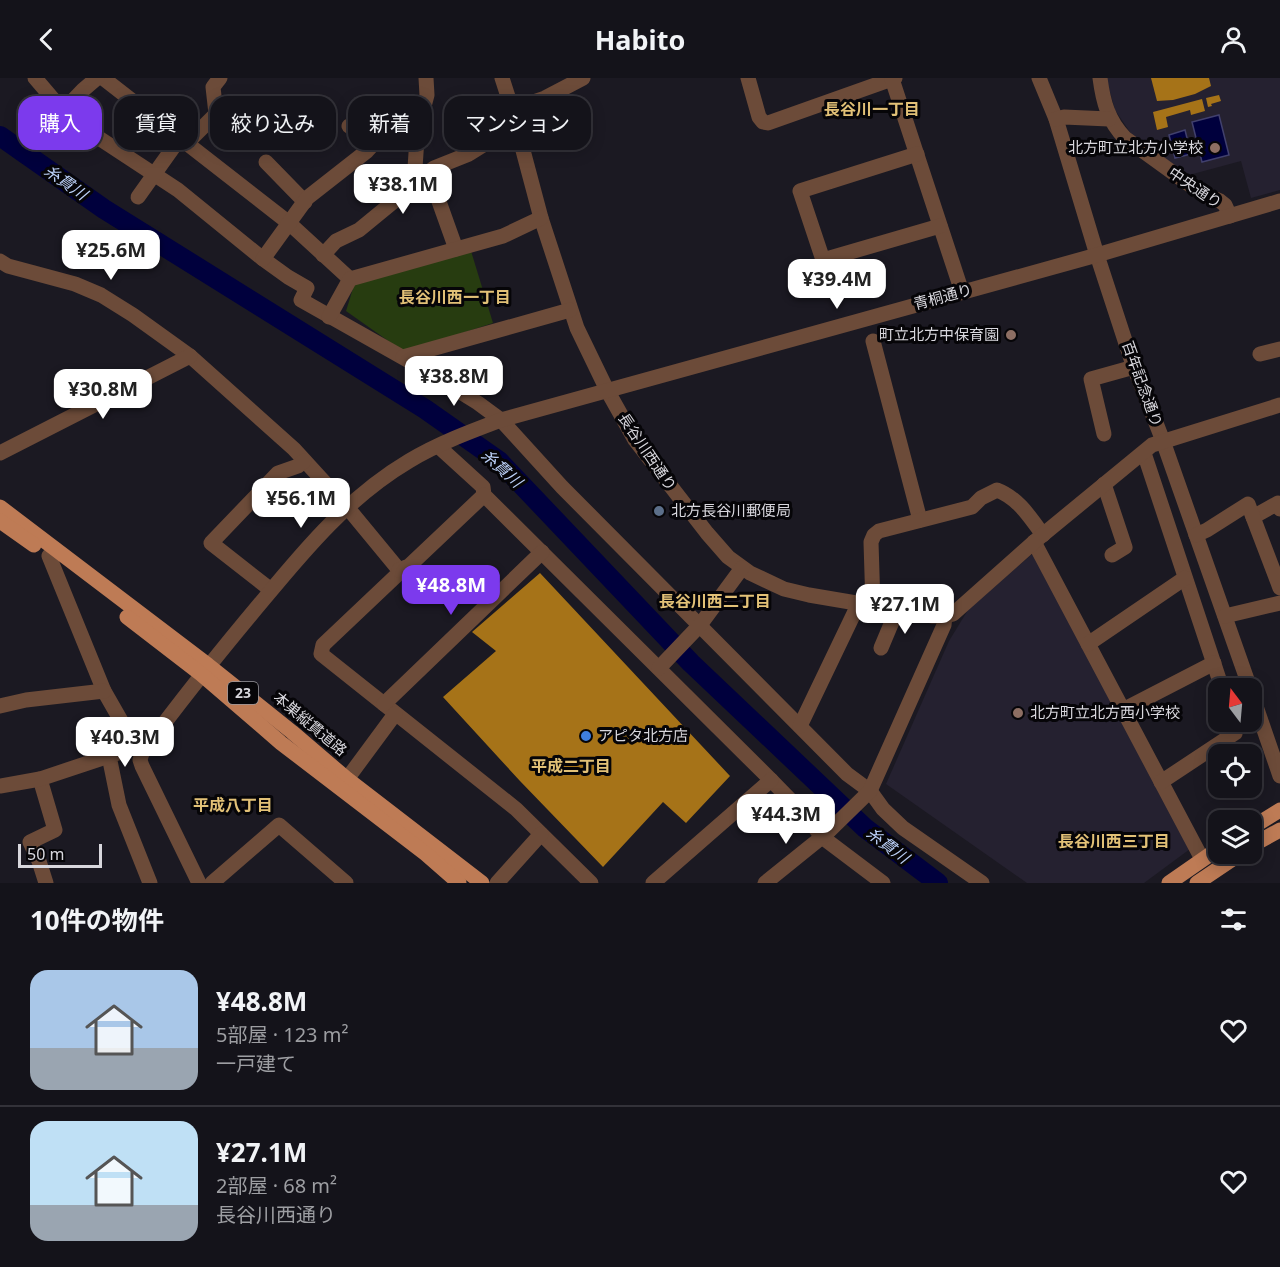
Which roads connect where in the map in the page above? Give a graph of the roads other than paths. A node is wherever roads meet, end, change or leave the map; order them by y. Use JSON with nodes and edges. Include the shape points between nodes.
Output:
{"nodes":[{"id":1,"x":35,"y":78,"type":"edge"},
{"id":2,"x":97,"y":78,"type":"edge"},
{"id":3,"x":104,"y":78,"type":"edge"},
{"id":4,"x":220,"y":78,"type":"edge"},
{"id":5,"x":426,"y":78,"type":"edge"},
{"id":6,"x":502,"y":78,"type":"edge"},
{"id":7,"x":583,"y":78,"type":"edge"},
{"id":8,"x":748,"y":78,"type":"edge"},
{"id":9,"x":1039,"y":78,"type":"edge"},
{"id":10,"x":1100,"y":78,"type":"edge"},
{"id":11,"x":894,"y":79,"type":"edge"},
{"id":12,"x":50,"y":96,"type":"edge"},
{"id":13,"x":77,"y":96,"type":"edge"},
{"id":14,"x":127,"y":96,"type":"edge"},
{"id":15,"x":427,"y":96,"type":"edge"},
{"id":16,"x":508,"y":96,"type":"edge"},
{"id":17,"x":549,"y":96,"type":"edge"},
{"id":18,"x":1056,"y":119,"type":"junction"},
{"id":19,"x":1109,"y":119,"type":"junction"},
{"id":20,"x":198,"y":128,"type":"edge"},
{"id":21,"x":102,"y":140,"type":"edge"},
{"id":22,"x":174,"y":150,"type":"edge"},
{"id":23,"x":196,"y":150,"type":"edge"},
{"id":24,"x":368,"y":150,"type":"edge"},
{"id":25,"x":416,"y":150,"type":"edge"},
{"id":26,"x":475,"y":150,"type":"edge"},
{"id":27,"x":523,"y":150,"type":"edge"},
{"id":28,"x":917,"y":154,"type":"junction"},
{"id":29,"x":266,"y":162,"type":"dead end"},
{"id":30,"x":421,"y":173,"type":"junction"},
{"id":31,"x":154,"y":174,"type":"junction"},
{"id":32,"x":138,"y":197,"type":"dead end"},
{"id":33,"x":1280,"y":201,"type":"edge"},
{"id":34,"x":305,"y":202,"type":"junction"},
{"id":35,"x":1280,"y":210,"type":"edge"},
{"id":36,"x":1230,"y":216,"type":"junction"},
{"id":37,"x":541,"y":218,"type":"junction"},
{"id":38,"x":289,"y":223,"type":"junction"},
{"id":39,"x":940,"y":226,"type":"junction"},
{"id":40,"x":1183,"y":230,"type":"junction"},
{"id":41,"x":456,"y":249,"type":"junction"},
{"id":42,"x":323,"y":255,"type":"junction"},
{"id":43,"x":1097,"y":255,"type":"junction"},
{"id":44,"x":263,"y":259,"type":"junction"},
{"id":45,"x":0,"y":261,"type":"edge"},
{"id":46,"x":350,"y":279,"type":"junction"},
{"id":47,"x":962,"y":292,"type":"junction"},
{"id":48,"x":570,"y":310,"type":"junction"},
{"id":49,"x":329,"y":317,"type":"junction"},
{"id":50,"x":873,"y":341,"type":"dead end"},
{"id":51,"x":1280,"y":349,"type":"edge"},
{"id":52,"x":1260,"y":354,"type":"dead end"},
{"id":53,"x":190,"y":357,"type":"junction"},
{"id":54,"x":403,"y":357,"type":"junction"},
{"id":55,"x":1134,"y":367,"type":"junction"},
{"id":56,"x":607,"y":390,"type":"junction"},
{"id":57,"x":1280,"y":405,"type":"edge"},
{"id":58,"x":501,"y":420,"type":"junction"},
{"id":59,"x":1104,"y":434,"type":"dead end"},
{"id":60,"x":1163,"y":441,"type":"junction"},
{"id":61,"x":438,"y":446,"type":"junction"},
{"id":62,"x":0,"y":453,"type":"edge"},
{"id":63,"x":1144,"y":453,"type":"junction"},
{"id":64,"x":304,"y":460,"type":"junction"},
{"id":65,"x":1104,"y":484,"type":"junction"},
{"id":66,"x":484,"y":495,"type":"junction"},
{"id":67,"x":0,"y":507,"type":"edge"},
{"id":68,"x":347,"y":507,"type":"junction"},
{"id":69,"x":1280,"y":509,"type":"edge"},
{"id":70,"x":1253,"y":517,"type":"junction"},
{"id":71,"x":920,"y":520,"type":"junction"},
{"id":72,"x":0,"y":521,"type":"edge"},
{"id":73,"x":1196,"y":535,"type":"junction"},
{"id":74,"x":1039,"y":538,"type":"junction"},
{"id":75,"x":52,"y":552,"type":"junction"},
{"id":76,"x":542,"y":552,"type":"junction"},
{"id":77,"x":1112,"y":555,"type":"dead end"},
{"id":78,"x":742,"y":567,"type":"junction"},
{"id":79,"x":399,"y":570,"type":"junction"},
{"id":80,"x":1185,"y":578,"type":"junction"},
{"id":81,"x":1280,"y":588,"type":"edge"},
{"id":82,"x":271,"y":590,"type":"junction"},
{"id":83,"x":1280,"y":603,"type":"edge"},
{"id":84,"x":866,"y":605,"type":"junction"},
{"id":85,"x":897,"y":610,"type":"junction"},
{"id":86,"x":945,"y":616,"type":"junction"},
{"id":87,"x":1225,"y":616,"type":"junction"},
{"id":88,"x":698,"y":627,"type":"junction"},
{"id":89,"x":1088,"y":644,"type":"junction"},
{"id":90,"x":881,"y":648,"type":"dead end"},
{"id":91,"x":1214,"y":663,"type":"junction"},
{"id":92,"x":661,"y":665,"type":"junction"},
{"id":93,"x":205,"y":670,"type":"junction"},
{"id":94,"x":1219,"y":678,"type":"edge"},
{"id":95,"x":1246,"y":678,"type":"edge"},
{"id":96,"x":104,"y":691,"type":"junction"},
{"id":97,"x":0,"y":706,"type":"edge"},
{"id":98,"x":389,"y":709,"type":"junction"},
{"id":99,"x":1123,"y":710,"type":"junction"},
{"id":100,"x":1262,"y":724,"type":"edge"},
{"id":101,"x":800,"y":726,"type":"junction"},
{"id":102,"x":1235,"y":732,"type":"edge"},
{"id":103,"x":139,"y":750,"type":"junction"},
{"id":104,"x":109,"y":756,"type":"junction"},
{"id":105,"x":1280,"y":776,"type":"edge"},
{"id":106,"x":40,"y":779,"type":"junction"},
{"id":107,"x":347,"y":779,"type":"junction"},
{"id":108,"x":771,"y":780,"type":"junction"},
{"id":109,"x":1161,"y":782,"type":"junction"},
{"id":110,"x":0,"y":786,"type":"edge"},
{"id":111,"x":869,"y":792,"type":"junction"},
{"id":112,"x":1280,"y":810,"type":"edge"},
{"id":113,"x":1262,"y":821,"type":"edge"},
{"id":114,"x":1280,"y":830,"type":"edge"},
{"id":115,"x":541,"y":834,"type":"junction"},
{"id":116,"x":824,"y":835,"type":"junction"},
{"id":117,"x":1262,"y":840,"type":"edge"},
{"id":118,"x":1208,"y":855,"type":"edge"},
{"id":119,"x":1202,"y":859,"type":"junction"},
{"id":120,"x":1225,"y":864,"type":"edge"},
{"id":121,"x":341,"y":882,"type":"edge"},
{"id":122,"x":46,"y":883,"type":"edge"},
{"id":123,"x":150,"y":883,"type":"edge"},
{"id":124,"x":198,"y":883,"type":"edge"},
{"id":125,"x":212,"y":883,"type":"edge"},
{"id":126,"x":459,"y":883,"type":"edge"},
{"id":127,"x":482,"y":883,"type":"edge"},
{"id":128,"x":497,"y":883,"type":"edge"},
{"id":129,"x":591,"y":883,"type":"edge"},
{"id":130,"x":653,"y":883,"type":"edge"},
{"id":131,"x":765,"y":883,"type":"edge"},
{"id":132,"x":884,"y":883,"type":"edge"},
{"id":133,"x":982,"y":883,"type":"edge"},
{"id":134,"x":1169,"y":883,"type":"edge"},
{"id":135,"x":1197,"y":883,"type":"edge"}],
"edges":[{"from":1,"to":12,"type":"street"},
{"from":2,"to":13,"type":"street"},
{"from":3,"to":14,"type":"street"},
{"from":4,"to":20,"type":"street","via":[[213,87],[216,114]]},
{"from":5,"to":15,"type":"street"},
{"from":6,"to":16,"type":"street"},
{"from":7,"to":17,"type":"street"},
{"from":8,"to":11,"type":"street","via":[[759,117],[768,123]]},
{"from":9,"to":18,"type":"street","name":"百年記念通り"},
{"from":10,"to":19,"type":"street"},
{"from":11,"to":28,"type":"street"},
{"from":18,"to":19,"type":"street"},
{"from":18,"to":43,"type":"street","name":"百年記念通り"},
{"from":19,"to":36,"type":"street","name":"中央通り","via":[[1125,138],[1200,193],[1220,201]]},
{"from":21,"to":31,"type":"street"},
{"from":22,"to":31,"type":"street"},
{"from":23,"to":38,"type":"street"},
{"from":24,"to":34,"type":"street"},
{"from":25,"to":30,"type":"street","via":[[415,168]]},
{"from":26,"to":30,"type":"street"},
{"from":27,"to":37,"type":"street","name":"長谷川西通り"},
{"from":28,"to":39,"type":"street"},
{"from":28,"to":39,"type":"street","via":[[800,191],[803,201],[823,260]]},
{"from":29,"to":34,"type":"street"},
{"from":30,"to":41,"type":"street","via":[[431,179]]},
{"from":30,"to":42,"type":"street","via":[[398,198]]},
{"from":31,"to":32,"type":"street"},
{"from":31,"to":44,"type":"street"},
{"from":33,"to":36,"type":"street","name":"青桐通り"},
{"from":34,"to":38,"type":"street"},
{"from":35,"to":40,"type":"street","via":[[1195,232]]},
{"from":36,"to":40,"type":"street","name":"青桐通り"},
{"from":37,"to":41,"type":"street","via":[[503,236]]},
{"from":37,"to":48,"type":"street","name":"長谷川西通り"},
{"from":38,"to":42,"type":"street"},
{"from":38,"to":44,"type":"street"},
{"from":39,"to":47,"type":"street"},
{"from":40,"to":43,"type":"street","name":"青桐通り"},
{"from":41,"to":46,"type":"street"},
{"from":42,"to":46,"type":"street"},
{"from":43,"to":47,"type":"street","name":"青桐通り"},
{"from":43,"to":55,"type":"street","name":"百年記念通り"},
{"from":44,"to":49,"type":"street","via":[[307,288],[301,300]]},
{"from":45,"to":53,"type":"street","via":[[101,294]]},
{"from":46,"to":49,"type":"street"},
{"from":47,"to":56,"type":"street","name":"青桐通り"},
{"from":48,"to":54,"type":"street"},
{"from":48,"to":56,"type":"street","name":"長谷川西通り"},
{"from":49,"to":54,"type":"street"},
{"from":50,"to":71,"type":"street"},
{"from":51,"to":52,"type":"street"},
{"from":53,"to":62,"type":"street"},
{"from":53,"to":64,"type":"street"},
{"from":54,"to":58,"type":"street"},
{"from":55,"to":59,"type":"street","via":[[1091,379]]},
{"from":55,"to":60,"type":"street","name":"百年記念通り"},
{"from":56,"to":58,"type":"street","name":"青桐通り"},
{"from":56,"to":78,"type":"street","name":"長谷川西通り","via":[[651,462],[707,534]]},
{"from":57,"to":60,"type":"street"},
{"from":58,"to":61,"type":"street","name":"青桐通り"},
{"from":58,"to":88,"type":"street"},
{"from":60,"to":63,"type":"street"},
{"from":60,"to":73,"type":"street","name":"百年記念通り"},
{"from":61,"to":66,"type":"street","via":[[483,488]]},
{"from":61,"to":68,"type":"street","name":"青桐通り","via":[[408,461]]},
{"from":63,"to":65,"type":"street"},
{"from":63,"to":80,"type":"street"},
{"from":64,"to":68,"type":"street"},
{"from":64,"to":82,"type":"street","via":[[278,474],[211,543]]},
{"from":65,"to":74,"type":"street"},
{"from":65,"to":77,"type":"street","via":[[1125,547]]},
{"from":66,"to":76,"type":"street"},
{"from":66,"to":79,"type":"street","via":[[409,566]]},
{"from":67,"to":75,"type":"main road","name":"本巣縦貫道路","number":"23"},
{"from":68,"to":79,"type":"street"},
{"from":68,"to":82,"type":"street","name":"青桐通り"},
{"from":69,"to":70,"type":"street","via":[[1278,503]]},
{"from":70,"to":73,"type":"street","via":[[1248,504]]},
{"from":70,"to":81,"type":"street"},
{"from":71,"to":74,"type":"street","via":[[972,507],[997,490],[1017,501]]},
{"from":71,"to":84,"type":"street","via":[[874,535]]},
{"from":72,"to":75,"type":"main road","name":"本巣縦貫道路","number":"23"},
{"from":73,"to":87,"type":"street","name":"百年記念通り"},
{"from":74,"to":86,"type":"street","via":[[953,614]]},
{"from":74,"to":89,"type":"street"},
{"from":75,"to":93,"type":"main road","name":"本巣縦貫道路","number":"23"},
{"from":75,"to":96,"type":"street"},
{"from":76,"to":92,"type":"street"},
{"from":76,"to":98,"type":"street"},
{"from":78,"to":84,"type":"street","name":"長谷川西通り","via":[[784,589]]},
{"from":78,"to":88,"type":"street"},
{"from":79,"to":98,"type":"street","via":[[320,651]]},
{"from":80,"to":89,"type":"street"},
{"from":80,"to":91,"type":"street"},
{"from":82,"to":93,"type":"street","name":"青桐通り"},
{"from":83,"to":87,"type":"street"},
{"from":84,"to":85,"type":"street","name":"長谷川西通り"},
{"from":84,"to":101,"type":"street"},
{"from":85,"to":86,"type":"street","name":"長谷川西通り"},
{"from":85,"to":90,"type":"street"},
{"from":86,"to":111,"type":"street"},
{"from":87,"to":95,"type":"street","name":"百年記念通り"},
{"from":88,"to":92,"type":"street"},
{"from":88,"to":101,"type":"street"},
{"from":89,"to":99,"type":"street"},
{"from":91,"to":94,"type":"street"},
{"from":91,"to":99,"type":"street"},
{"from":92,"to":108,"type":"street"},
{"from":93,"to":103,"type":"street","name":"青桐通り"},
{"from":93,"to":107,"type":"main road","name":"本巣縦貫道路","number":"23","via":[[292,732]]},
{"from":93,"to":126,"type":"main road","name":"本巣縦貫道路","number":"23","via":[[281,743]]},
{"from":96,"to":97,"type":"street"},
{"from":96,"to":103,"type":"street"},
{"from":98,"to":107,"type":"street"},
{"from":98,"to":115,"type":"street","via":[[516,809]]},
{"from":99,"to":109,"type":"street"},
{"from":100,"to":105,"type":"street","name":"百年記念通り"},
{"from":101,"to":111,"type":"street"},
{"from":102,"to":109,"type":"street"},
{"from":103,"to":104,"type":"street"},
{"from":103,"to":124,"type":"street","via":[[142,766]]},
{"from":104,"to":106,"type":"street"},
{"from":104,"to":123,"type":"street","via":[[119,805]]},
{"from":106,"to":110,"type":"street"},
{"from":106,"to":122,"type":"street","via":[[55,830],[30,842]]},
{"from":107,"to":127,"type":"main road","name":"本巣縦貫道路","number":"23"},
{"from":108,"to":116,"type":"street"},
{"from":108,"to":130,"type":"street"},
{"from":109,"to":119,"type":"street"},
{"from":111,"to":116,"type":"street"},
{"from":111,"to":133,"type":"street","via":[[903,828]]},
{"from":112,"to":113,"type":"main road"},
{"from":114,"to":117,"type":"main road"},
{"from":115,"to":128,"type":"street"},
{"from":115,"to":129,"type":"street"},
{"from":116,"to":131,"type":"street"},
{"from":116,"to":132,"type":"street"},
{"from":118,"to":119,"type":"main road"},
{"from":119,"to":134,"type":"main road"},
{"from":120,"to":135,"type":"main road"},
{"from":121,"to":125,"type":"street","via":[[279,825]]}]}
